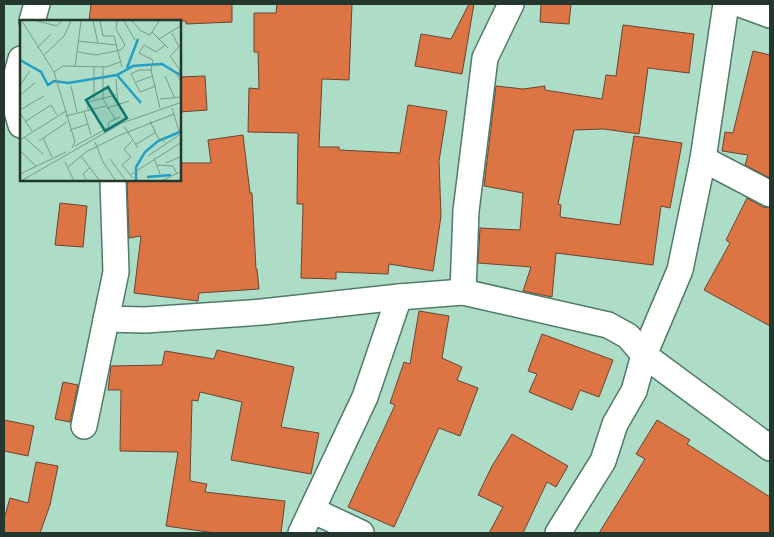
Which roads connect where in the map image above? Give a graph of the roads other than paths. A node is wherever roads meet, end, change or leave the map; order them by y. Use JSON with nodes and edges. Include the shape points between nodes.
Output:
{"nodes":[{"id":1,"x":37,"y":4,"type":"edge"},
{"id":2,"x":511,"y":4,"type":"edge"},
{"id":3,"x":726,"y":4,"type":"edge"},
{"id":4,"x":740,"y":4,"type":"edge"},
{"id":5,"x":770,"y":15,"type":"edge"},
{"id":6,"x":32,"y":20,"type":"edge"},
{"id":7,"x":20,"y":62,"type":"edge"},
{"id":8,"x":20,"y":122,"type":"edge"},
{"id":9,"x":703,"y":159,"type":"junction"},
{"id":10,"x":112,"y":181,"type":"edge"},
{"id":11,"x":770,"y":194,"type":"edge"},
{"id":12,"x":463,"y":292,"type":"junction"},
{"id":13,"x":399,"y":297,"type":"junction"},
{"id":14,"x":106,"y":319,"type":"junction"},
{"id":15,"x":644,"y":355,"type":"junction"},
{"id":16,"x":84,"y":426,"type":"dead end"},
{"id":17,"x":770,"y":448,"type":"edge"},
{"id":18,"x":312,"y":510,"type":"junction"},
{"id":19,"x":301,"y":533,"type":"edge"},
{"id":20,"x":361,"y":533,"type":"edge"},
{"id":21,"x":558,"y":533,"type":"edge"}],
"edges":[{"from":1,"to":6,"type":"street"},
{"from":2,"to":12,"type":"street","via":[[485,58],[466,211]]},
{"from":3,"to":9,"type":"street"},
{"from":4,"to":5,"type":"street"},
{"from":7,"to":8,"type":"street","via":[[14,83]]},
{"from":9,"to":11,"type":"street"},
{"from":9,"to":15,"type":"street","via":[[680,270]]},
{"from":10,"to":14,"type":"street","via":[[116,272]]},
{"from":12,"to":13,"type":"street"},
{"from":12,"to":15,"type":"street","via":[[608,325],[628,336]]},
{"from":13,"to":14,"type":"street","via":[[262,312],[145,320]]},
{"from":13,"to":18,"type":"street","via":[[365,397]]},
{"from":14,"to":16,"type":"street"},
{"from":15,"to":17,"type":"street"},
{"from":15,"to":21,"type":"street","via":[[634,391],[616,424],[603,461]]},
{"from":18,"to":19,"type":"street"},
{"from":18,"to":20,"type":"street"}]}
